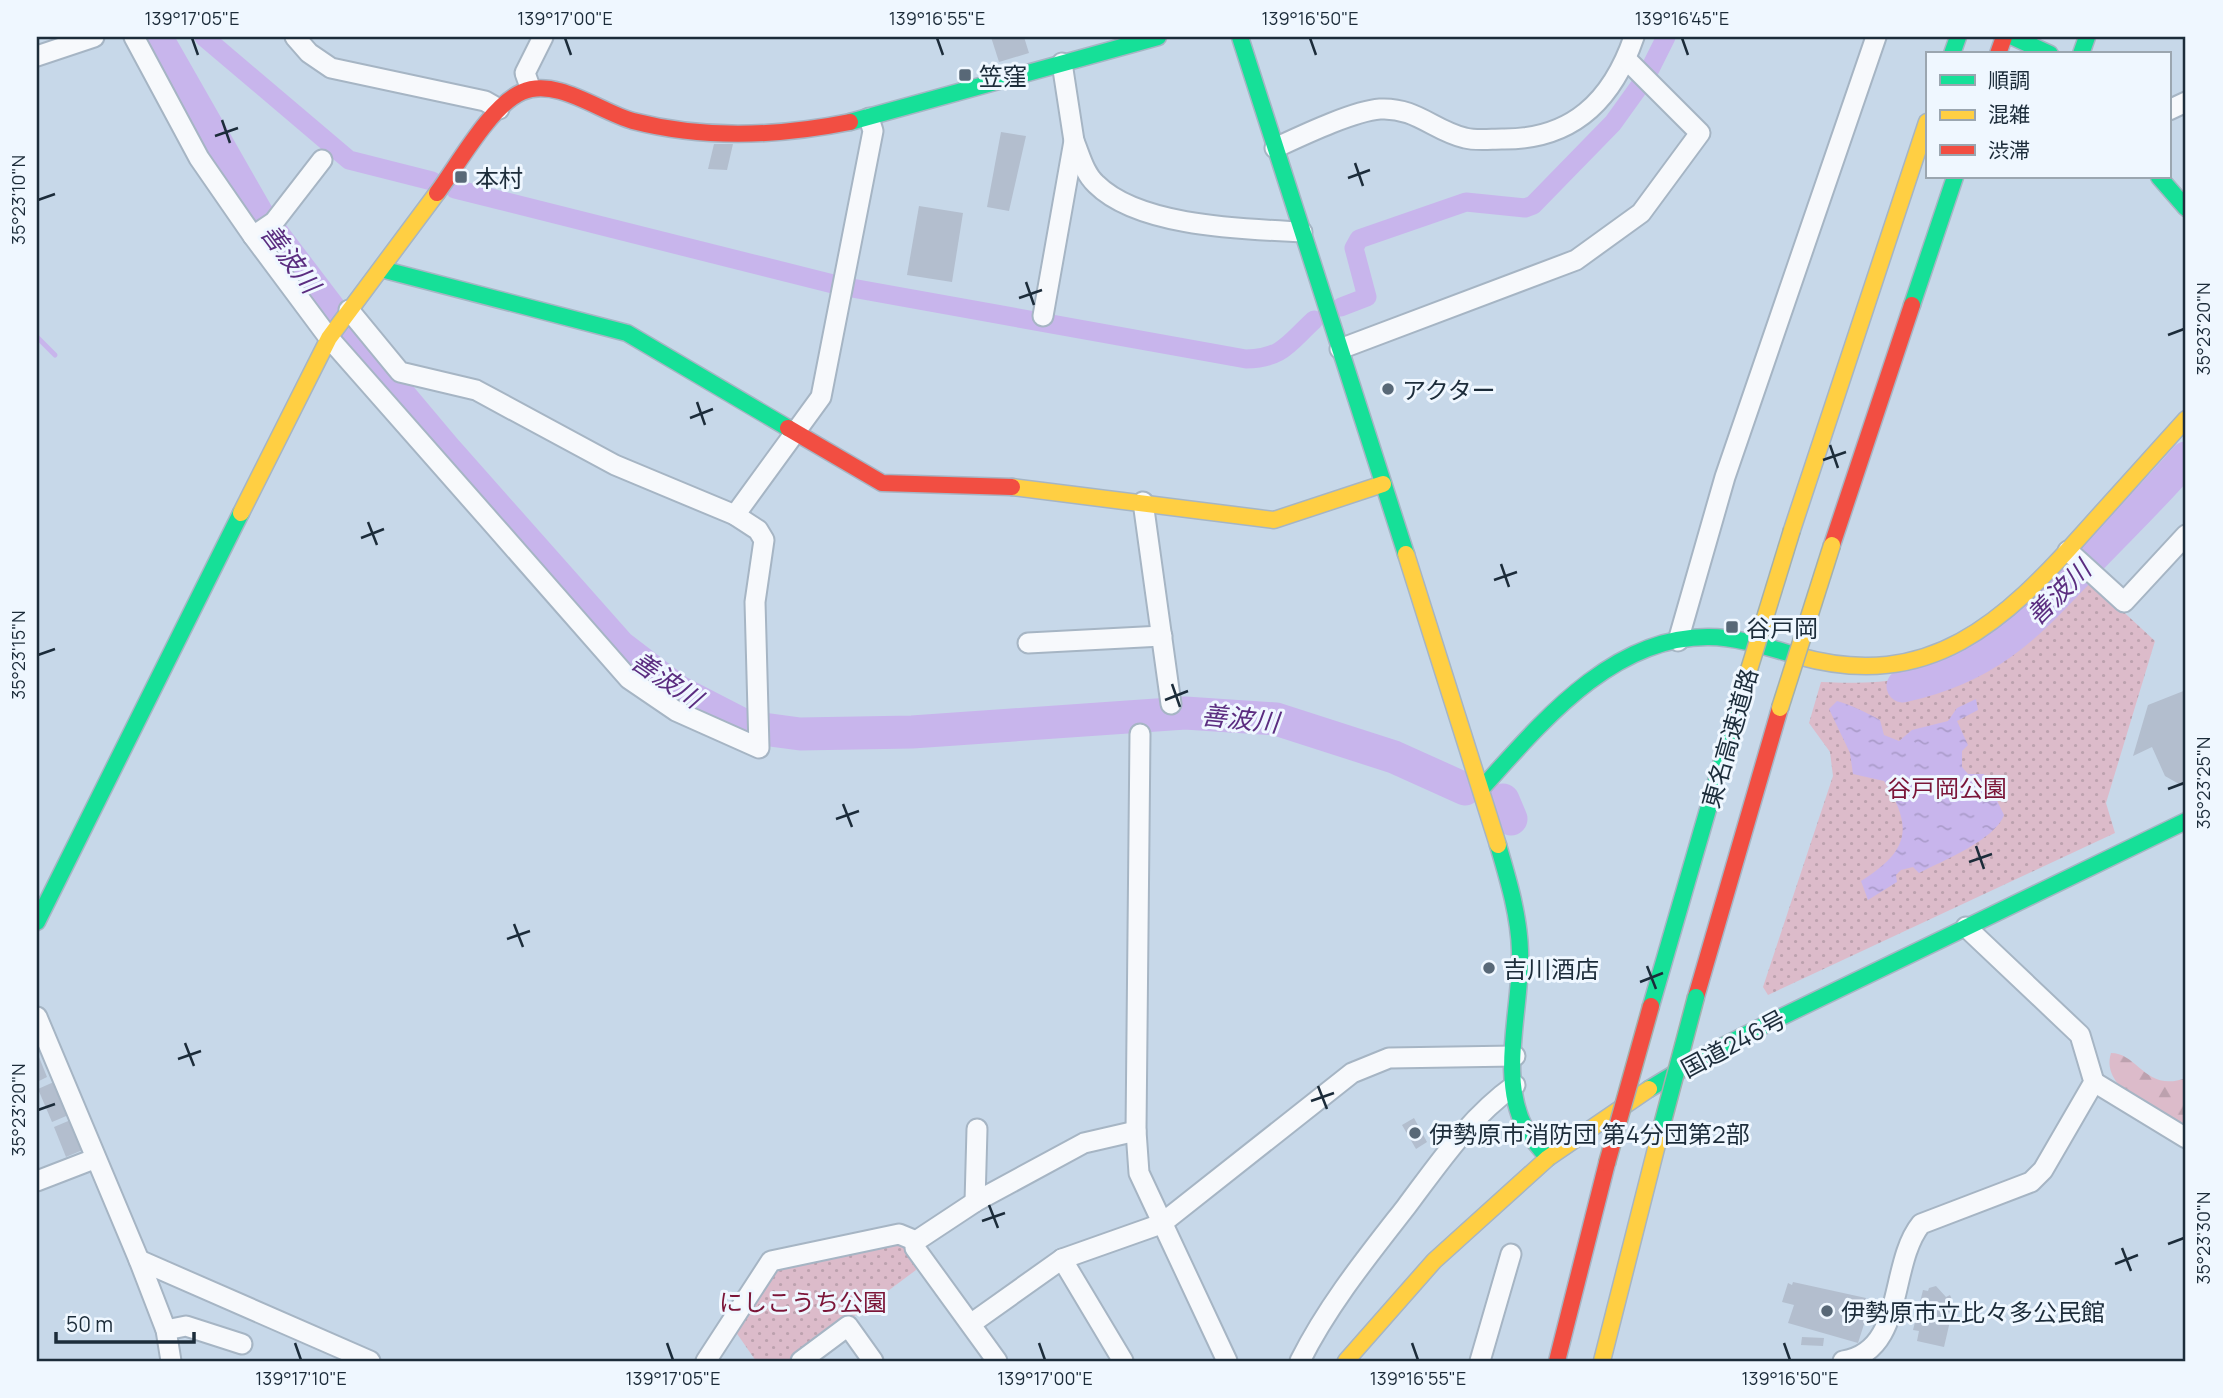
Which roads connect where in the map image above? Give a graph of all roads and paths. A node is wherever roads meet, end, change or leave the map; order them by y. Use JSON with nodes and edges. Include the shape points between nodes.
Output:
{"nodes":[{"id":1,"x":94,"y":37,"type":"edge"},
{"id":2,"x":134,"y":37,"type":"edge"},
{"id":3,"x":295,"y":37,"type":"edge"},
{"id":4,"x":543,"y":37,"type":"edge"},
{"id":5,"x":1158,"y":37,"type":"edge"},
{"id":6,"x":1240,"y":37,"type":"edge"},
{"id":7,"x":1634,"y":37,"type":"edge"},
{"id":8,"x":1876,"y":37,"type":"edge"},
{"id":9,"x":2013,"y":37,"type":"edge"},
{"id":10,"x":2043,"y":50,"type":"edge"},
{"id":11,"x":37,"y":56,"type":"edge"},
{"id":12,"x":1627,"y":60,"type":"junction"},
{"id":13,"x":1062,"y":63,"type":"junction"},
{"id":14,"x":530,"y":88,"type":"junction"},
{"id":15,"x":2186,"y":102,"type":"edge"},
{"id":16,"x":499,"y":109,"type":"junction"},
{"id":17,"x":2170,"y":110,"type":"edge"},
{"id":18,"x":869,"y":118,"type":"junction"},
{"id":19,"x":1926,"y":125,"type":"edge"},
{"id":20,"x":1074,"y":141,"type":"junction"},
{"id":21,"x":1275,"y":148,"type":"junction"},
{"id":22,"x":322,"y":160,"type":"dead end"},
{"id":23,"x":1955,"y":178,"type":"edge"},
{"id":24,"x":2160,"y":178,"type":"edge"},
{"id":25,"x":2186,"y":208,"type":"edge"},
{"id":26,"x":1302,"y":232,"type":"junction"},
{"id":27,"x":253,"y":236,"type":"junction"},
{"id":28,"x":381,"y":269,"type":"junction"},
{"id":29,"x":348,"y":312,"type":"junction"},
{"id":30,"x":1043,"y":316,"type":"dead end"},
{"id":31,"x":331,"y":335,"type":"junction"},
{"id":32,"x":1340,"y":349,"type":"junction"},
{"id":33,"x":2186,"y":419,"type":"edge"},
{"id":34,"x":797,"y":433,"type":"junction"},
{"id":35,"x":1383,"y":484,"type":"junction"},
{"id":36,"x":1143,"y":502,"type":"junction"},
{"id":37,"x":735,"y":515,"type":"junction"},
{"id":38,"x":2186,"y":535,"type":"edge"},
{"id":39,"x":2068,"y":551,"type":"junction"},
{"id":40,"x":1162,"y":636,"type":"junction"},
{"id":41,"x":1678,"y":641,"type":"junction"},
{"id":42,"x":1028,"y":643,"type":"dead end"},
{"id":43,"x":1171,"y":704,"type":"dead end"},
{"id":44,"x":1140,"y":734,"type":"dead end"},
{"id":45,"x":1482,"y":788,"type":"junction"},
{"id":46,"x":2186,"y":821,"type":"edge"},
{"id":47,"x":37,"y":922,"type":"edge"},
{"id":48,"x":1966,"y":927,"type":"junction"},
{"id":49,"x":37,"y":1017,"type":"edge"},
{"id":50,"x":1515,"y":1056,"type":"junction"},
{"id":51,"x":2094,"y":1082,"type":"junction"},
{"id":52,"x":1515,"y":1085,"type":"junction"},
{"id":53,"x":977,"y":1129,"type":"dead end"},
{"id":54,"x":1136,"y":1131,"type":"junction"},
{"id":55,"x":2186,"y":1138,"type":"edge"},
{"id":56,"x":94,"y":1158,"type":"junction"},
{"id":57,"x":1548,"y":1158,"type":"junction"},
{"id":58,"x":37,"y":1181,"type":"edge"},
{"id":59,"x":975,"y":1202,"type":"junction"},
{"id":60,"x":1161,"y":1224,"type":"junction"},
{"id":61,"x":916,"y":1241,"type":"junction"},
{"id":62,"x":1511,"y":1254,"type":"dead end"},
{"id":63,"x":1062,"y":1259,"type":"junction"},
{"id":64,"x":139,"y":1260,"type":"junction"},
{"id":65,"x":972,"y":1323,"type":"junction"},
{"id":66,"x":166,"y":1330,"type":"junction"},
{"id":67,"x":242,"y":1344,"type":"dead end"},
{"id":68,"x":171,"y":1361,"type":"edge"},
{"id":69,"x":370,"y":1361,"type":"edge"},
{"id":70,"x":706,"y":1361,"type":"edge"},
{"id":71,"x":801,"y":1361,"type":"edge"},
{"id":72,"x":873,"y":1361,"type":"edge"},
{"id":73,"x":997,"y":1361,"type":"edge"},
{"id":74,"x":1124,"y":1361,"type":"edge"},
{"id":75,"x":1227,"y":1361,"type":"edge"},
{"id":76,"x":1300,"y":1361,"type":"edge"},
{"id":77,"x":1346,"y":1361,"type":"edge"},
{"id":78,"x":1480,"y":1361,"type":"edge"},
{"id":79,"x":1557,"y":1361,"type":"edge"},
{"id":80,"x":1602,"y":1361,"type":"edge"},
{"id":81,"x":1843,"y":1361,"type":"edge"}],
"edges":[{"from":1,"to":11,"type":"street"},
{"from":2,"to":27,"type":"street","via":[[199,158]]},
{"from":3,"to":16,"type":"street","via":[[331,68],[485,101]]},
{"from":4,"to":14,"type":"street","via":[[525,73]]},
{"from":5,"to":13,"type":"main road"},
{"from":6,"to":21,"type":"main road"},
{"from":7,"to":12,"type":"street"},
{"from":8,"to":41,"type":"street","via":[[1725,477]]},
{"from":9,"to":10,"type":"main road"},
{"from":12,"to":21,"type":"street","via":[[1597,103],[1573,124],[1530,139],[1465,138],[1403,110],[1378,109]]},
{"from":12,"to":32,"type":"street","via":[[1700,133],[1641,213],[1576,261]]},
{"from":13,"to":18,"type":"main road"},
{"from":13,"to":20,"type":"street"},
{"from":14,"to":16,"type":"main road","via":[[513,95]]},
{"from":14,"to":18,"type":"main road","via":[[557,90],[633,121],[679,129],[775,133]]},
{"from":15,"to":17,"type":"street"},
{"from":16,"to":28,"type":"main road"},
{"from":18,"to":34,"type":"street","via":[[873,131],[821,397]]},
{"from":19,"to":79,"type":"main road","name":"東名高速道路","bridge":true,"via":[[1740,699],[1607,1163]]},
{"from":20,"to":26,"type":"street","via":[[1088,175],[1129,205],[1223,228]]},
{"from":20,"to":30,"type":"street"},
{"from":21,"to":26,"type":"main road"},
{"from":22,"to":27,"type":"street","via":[[274,222]]},
{"from":23,"to":80,"type":"main road","name":"東名高速道路","bridge":true,"via":[[1780,708],[1696,997]]},
{"from":24,"to":25,"type":"main road"},
{"from":26,"to":32,"type":"main road"},
{"from":27,"to":31,"type":"street"},
{"from":28,"to":29,"type":"main road"},
{"from":28,"to":34,"type":"main road","via":[[627,333]]},
{"from":29,"to":31,"type":"main road"},
{"from":29,"to":37,"type":"street","via":[[400,372],[476,390],[615,465]]},
{"from":31,"to":37,"type":"street","via":[[629,679],[676,711],[759,748],[755,602],[764,540],[758,530]]},
{"from":31,"to":47,"type":"main road"},
{"from":32,"to":35,"type":"main road"},
{"from":33,"to":39,"type":"main road"},
{"from":34,"to":36,"type":"main road","via":[[882,483],[1012,486]]},
{"from":34,"to":37,"type":"street"},
{"from":35,"to":36,"type":"main road","via":[[1274,520]]},
{"from":35,"to":45,"type":"main road"},
{"from":36,"to":40,"type":"street"},
{"from":38,"to":39,"type":"street","via":[[2124,602]]},
{"from":39,"to":41,"type":"main road","via":[[1989,628],[1945,651],[1904,664],[1825,666],[1723,638]]},
{"from":40,"to":42,"type":"street"},
{"from":40,"to":43,"type":"street"},
{"from":41,"to":45,"type":"main road","via":[[1627,658],[1579,687]]},
{"from":44,"to":54,"type":"street"},
{"from":45,"to":50,"type":"main road","via":[[1517,916]]},
{"from":46,"to":48,"type":"main road","name":"国道246号"},
{"from":48,"to":51,"type":"street","via":[[2080,1035]]},
{"from":48,"to":57,"type":"main road","name":"国道246号","via":[[1707,1054],[1627,1102]]},
{"from":49,"to":56,"type":"street"},
{"from":50,"to":52,"type":"main road"},
{"from":50,"to":60,"type":"street","via":[[1389,1058],[1352,1073]]},
{"from":51,"to":55,"type":"street"},
{"from":51,"to":81,"type":"street","via":[[2043,1170],[2031,1182],[1921,1224],[1910,1244],[1879,1341],[1863,1356]]},
{"from":52,"to":57,"type":"main road","via":[[1524,1126]]},
{"from":52,"to":76,"type":"street","via":[[1487,1105],[1456,1141],[1331,1305]]},
{"from":53,"to":59,"type":"street"},
{"from":54,"to":59,"type":"street","via":[[1084,1143]]},
{"from":54,"to":60,"type":"street","via":[[1139,1173]]},
{"from":56,"to":58,"type":"street"},
{"from":56,"to":64,"type":"street"},
{"from":57,"to":77,"type":"main road","name":"国道246号","via":[[1434,1261]]},
{"from":59,"to":61,"type":"street"},
{"from":60,"to":63,"type":"street"},
{"from":60,"to":75,"type":"street"},
{"from":61,"to":65,"type":"street","via":[[915,1248]]},
{"from":61,"to":70,"type":"street","via":[[899,1234],[771,1261]]},
{"from":62,"to":78,"type":"street"},
{"from":63,"to":65,"type":"street"},
{"from":63,"to":74,"type":"street"},
{"from":64,"to":66,"type":"street"},
{"from":64,"to":69,"type":"street"},
{"from":65,"to":73,"type":"street"},
{"from":66,"to":67,"type":"street","via":[[186,1326]]},
{"from":66,"to":68,"type":"street"},
{"from":71,"to":72,"type":"street","via":[[848,1326]]}]}
